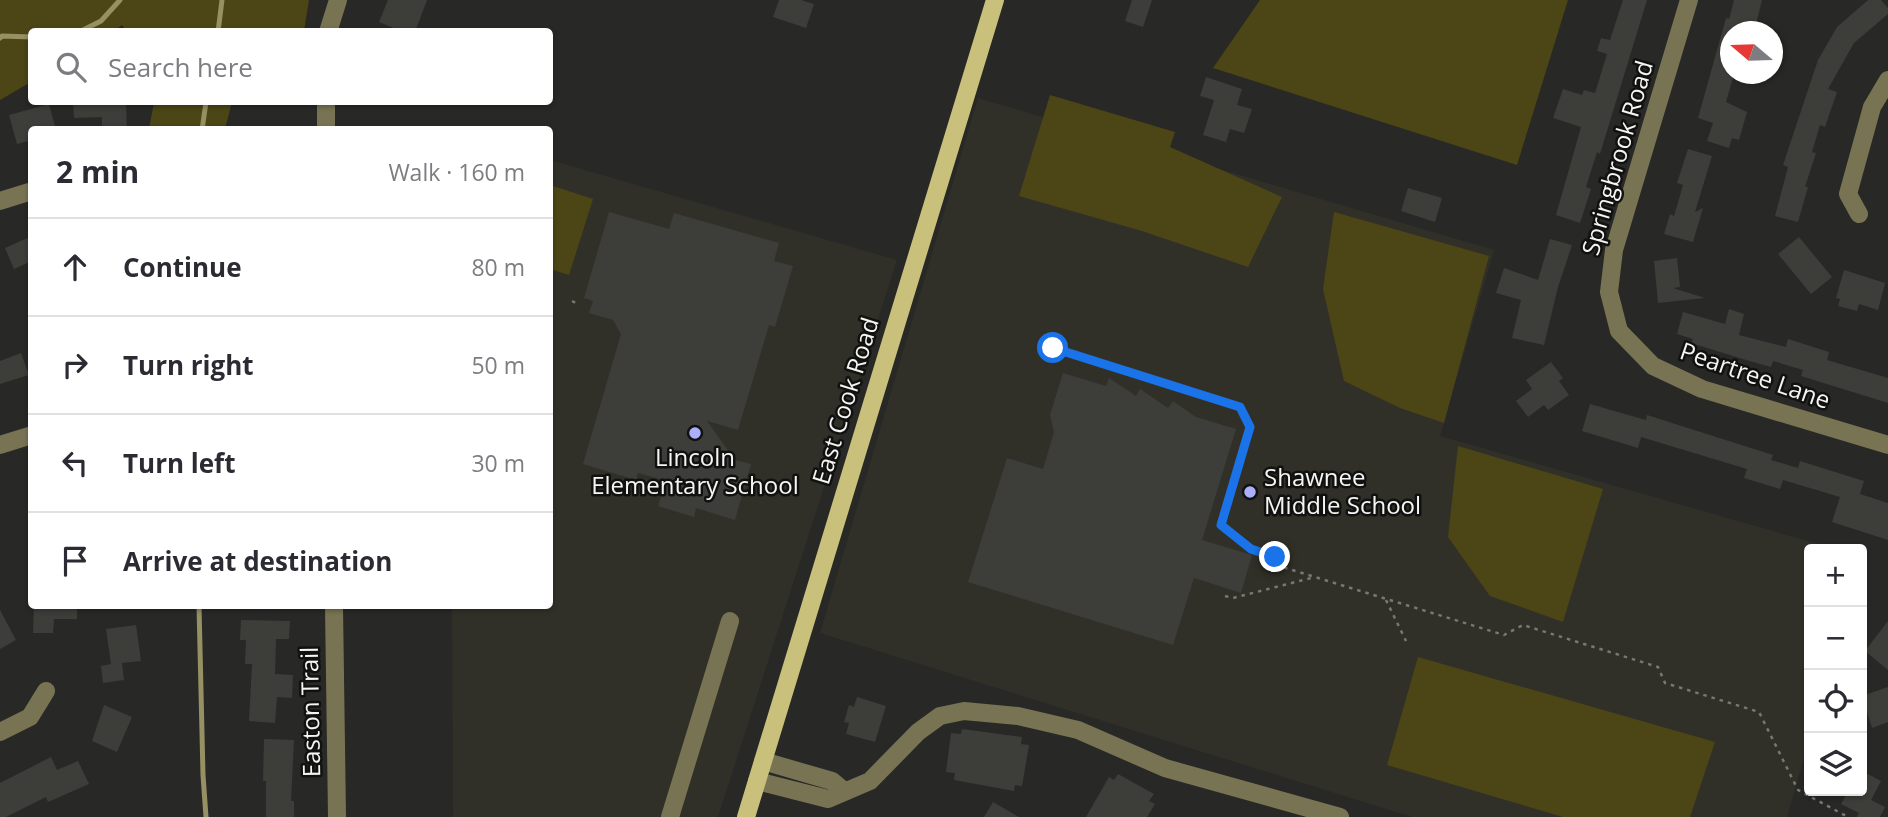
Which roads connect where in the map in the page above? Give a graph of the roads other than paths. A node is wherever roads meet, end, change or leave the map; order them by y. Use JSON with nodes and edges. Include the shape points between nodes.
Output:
{"nodes":[{"id":1,"x":338,"y":0,"type":"edge"},
{"id":2,"x":995,"y":0,"type":"edge"},
{"id":3,"x":1689,"y":0,"type":"edge"},
{"id":4,"x":329,"y":28,"type":"edge"},
{"id":5,"x":1888,"y":80,"type":"edge"},
{"id":6,"x":326,"y":105,"type":"edge"},
{"id":7,"x":326,"y":126,"type":"edge"},
{"id":8,"x":28,"y":192,"type":"edge"},
{"id":9,"x":0,"y":201,"type":"edge"},
{"id":10,"x":1858,"y":214,"type":"dead end"},
{"id":11,"x":1619,"y":331,"type":"joint"},
{"id":12,"x":28,"y":436,"type":"edge"},
{"id":13,"x":0,"y":445,"type":"edge"},
{"id":14,"x":1888,"y":445,"type":"edge"},
{"id":15,"x":334,"y":609,"type":"edge"},
{"id":16,"x":730,"y":621,"type":"dead end"},
{"id":17,"x":46,"y":691,"type":"dead end"},
{"id":18,"x":0,"y":732,"type":"edge"},
{"id":19,"x":763,"y":761,"type":"junction"},
{"id":20,"x":757,"y":781,"type":"junction"},
{"id":21,"x":844,"y":791,"type":"junction"},
{"id":22,"x":337,"y":817,"type":"edge"},
{"id":23,"x":670,"y":817,"type":"edge"},
{"id":24,"x":746,"y":817,"type":"edge"},
{"id":25,"x":1339,"y":817,"type":"edge"}],
"edges":[{"from":1,"to":4,"type":"street"},
{"from":2,"to":19,"type":"main road","name":"East Cook Road"},
{"from":3,"to":11,"type":"street","name":"Springbrook Road","via":[[1614,250],[1609,292]]},
{"from":5,"to":10,"type":"street","via":[[1872,107],[1847,194]]},
{"from":6,"to":7,"type":"street"},
{"from":8,"to":9,"type":"street"},
{"from":11,"to":14,"type":"street","name":"Peartree Lane","via":[[1653,366],[1702,389]]},
{"from":12,"to":13,"type":"street"},
{"from":15,"to":22,"type":"street","name":"Easton Trail"},
{"from":16,"to":23,"type":"street"},
{"from":17,"to":18,"type":"street","via":[[30,717]]},
{"from":19,"to":20,"type":"main road","name":"East Cook Road"},
{"from":19,"to":21,"type":"street","via":[[832,782]]},
{"from":20,"to":21,"type":"street","via":[[828,799]]},
{"from":20,"to":24,"type":"main road","name":"East Cook Road"},
{"from":21,"to":25,"type":"street","via":[[870,781],[940,716],[964,711],[1018,716],[1078,730],[1165,768]]}]}
